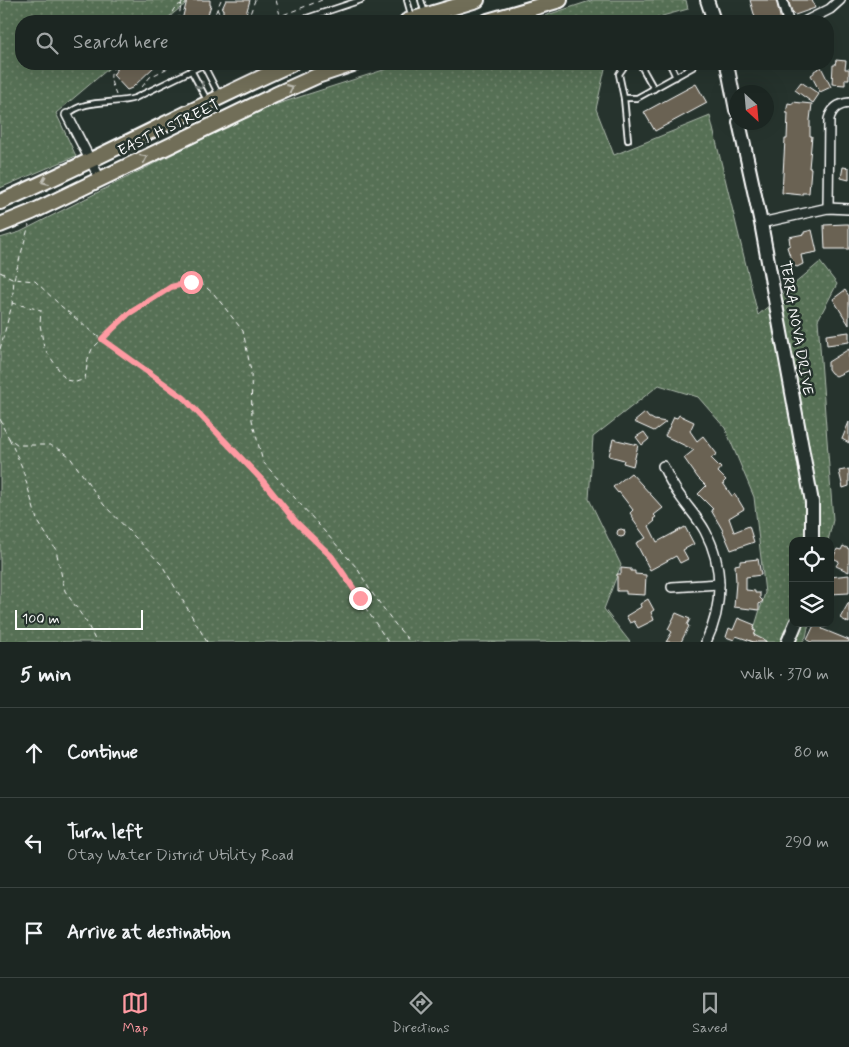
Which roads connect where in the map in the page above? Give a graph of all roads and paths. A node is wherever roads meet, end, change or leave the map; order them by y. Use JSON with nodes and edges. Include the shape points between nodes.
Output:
{"nodes":[{"id":1,"x":183,"y":0,"type":"edge"},
{"id":2,"x":221,"y":0,"type":"edge"},
{"id":3,"x":255,"y":0,"type":"edge"},
{"id":4,"x":276,"y":0,"type":"edge"},
{"id":5,"x":309,"y":0,"type":"edge"},
{"id":6,"x":322,"y":0,"type":"edge"},
{"id":7,"x":361,"y":0,"type":"edge"},
{"id":8,"x":407,"y":0,"type":"edge"},
{"id":9,"x":421,"y":0,"type":"edge"},
{"id":10,"x":477,"y":0,"type":"edge"},
{"id":11,"x":560,"y":0,"type":"edge"},
{"id":12,"x":706,"y":0,"type":"edge"},
{"id":13,"x":782,"y":0,"type":"edge"},
{"id":14,"x":840,"y":0,"type":"edge"},
{"id":15,"x":309,"y":4,"type":"junction"},
{"id":16,"x":181,"y":5,"type":"junction"},
{"id":17,"x":184,"y":6,"type":"dead end"},
{"id":18,"x":217,"y":8,"type":"junction"},
{"id":19,"x":171,"y":15,"type":"edge"},
{"id":20,"x":179,"y":15,"type":"edge"},
{"id":21,"x":214,"y":15,"type":"edge"},
{"id":22,"x":220,"y":15,"type":"edge"},
{"id":23,"x":251,"y":15,"type":"edge"},
{"id":24,"x":281,"y":15,"type":"joint"},
{"id":25,"x":316,"y":15,"type":"edge"},
{"id":26,"x":413,"y":15,"type":"edge"},
{"id":27,"x":416,"y":15,"type":"edge"},
{"id":28,"x":428,"y":15,"type":"edge"},
{"id":29,"x":509,"y":15,"type":"edge"},
{"id":30,"x":712,"y":15,"type":"edge"},
{"id":31,"x":786,"y":15,"type":"edge"},
{"id":32,"x":818,"y":15,"type":"edge"},
{"id":33,"x":113,"y":70,"type":"edge"},
{"id":34,"x":164,"y":70,"type":"edge"},
{"id":35,"x":192,"y":70,"type":"joint"},
{"id":36,"x":206,"y":70,"type":"edge"},
{"id":37,"x":278,"y":70,"type":"edge"},
{"id":38,"x":335,"y":70,"type":"edge"},
{"id":39,"x":622,"y":70,"type":"edge"},
{"id":40,"x":643,"y":70,"type":"edge"},
{"id":41,"x":673,"y":70,"type":"edge"},
{"id":42,"x":689,"y":70,"type":"edge"},
{"id":43,"x":729,"y":70,"type":"edge"},
{"id":44,"x":676,"y":77,"type":"junction"},
{"id":45,"x":732,"y":85,"type":"edge"},
{"id":46,"x":141,"y":89,"type":"dead end"},
{"id":47,"x":654,"y":89,"type":"junction"},
{"id":48,"x":117,"y":97,"type":"dead end"},
{"id":49,"x":624,"y":98,"type":"junction"},
{"id":50,"x":214,"y":100,"type":"junction"},
{"id":51,"x":849,"y":103,"type":"edge"},
{"id":52,"x":67,"y":115,"type":"joint"},
{"id":53,"x":742,"y":130,"type":"edge"},
{"id":54,"x":628,"y":140,"type":"dead end"},
{"id":55,"x":89,"y":161,"type":"junction"},
{"id":56,"x":100,"y":179,"type":"junction"},
{"id":57,"x":0,"y":202,"type":"edge"},
{"id":58,"x":828,"y":208,"type":"junction"},
{"id":59,"x":849,"y":209,"type":"edge"},
{"id":60,"x":32,"y":212,"type":"junction"},
{"id":61,"x":761,"y":223,"type":"junction"},
{"id":62,"x":0,"y":225,"type":"edge"},
{"id":63,"x":0,"y":272,"type":"edge"},
{"id":64,"x":14,"y":279,"type":"junction"},
{"id":65,"x":12,"y":303,"type":"junction"},
{"id":66,"x":102,"y":339,"type":"junction"},
{"id":67,"x":0,"y":349,"type":"edge"},
{"id":68,"x":0,"y":419,"type":"edge"},
{"id":69,"x":3,"y":427,"type":"junction"},
{"id":70,"x":663,"y":466,"type":"dead end"},
{"id":71,"x":812,"y":537,"type":"edge"},
{"id":72,"x":719,"y":584,"type":"junction"},
{"id":73,"x":672,"y":587,"type":"dead end"},
{"id":74,"x":794,"y":627,"type":"edge"},
{"id":75,"x":96,"y":642,"type":"edge"},
{"id":76,"x":207,"y":642,"type":"edge"},
{"id":77,"x":388,"y":642,"type":"edge"},
{"id":78,"x":410,"y":642,"type":"edge"},
{"id":79,"x":706,"y":642,"type":"edge"},
{"id":80,"x":788,"y":642,"type":"edge"}],
"edges":[{"from":1,"to":16,"type":"path"},
{"from":2,"to":18,"type":"path"},
{"from":3,"to":23,"type":"path"},
{"from":4,"to":24,"type":"path"},
{"from":5,"to":15,"type":"path"},
{"from":6,"to":15,"type":"path"},
{"from":7,"to":25,"type":"lane"},
{"from":8,"to":26,"type":"lane"},
{"from":9,"to":27,"type":"lane"},
{"from":10,"to":28,"type":"main road"},
{"from":11,"to":29,"type":"main road"},
{"from":12,"to":30,"type":"street"},
{"from":13,"to":31,"type":"street"},
{"from":14,"to":32,"type":"street"},
{"from":15,"to":24,"type":"path"},
{"from":16,"to":17,"type":"path"},
{"from":16,"to":19,"type":"path","via":[[177,5]]},
{"from":16,"to":20,"type":"path"},
{"from":18,"to":21,"type":"path"},
{"from":18,"to":22,"type":"path"},
{"from":33,"to":48,"type":"path","via":[[110,78]]},
{"from":34,"to":46,"type":"path","via":[[150,77]]},
{"from":35,"to":50,"type":"lane","one_way":true},
{"from":35,"to":52,"type":"lane","via":[[124,102],[89,104]]},
{"from":36,"to":50,"type":"lane"},
{"from":37,"to":50,"type":"main road","name":"EAST H STREET"},
{"from":56,"to":38,"type":"main road","name":"EAST H STREET","one_way":true,"via":[[292,87]]},
{"from":39,"to":49,"type":"lane","via":[[619,74]]},
{"from":40,"to":47,"type":"lane"},
{"from":41,"to":44,"type":"lane"},
{"from":42,"to":44,"type":"lane"},
{"from":43,"to":45,"type":"street"},
{"from":44,"to":47,"type":"lane"},
{"from":47,"to":49,"type":"lane","via":[[637,98]]},
{"from":49,"to":54,"type":"lane"},
{"from":50,"to":55,"type":"main road","name":"EAST H STREET"},
{"from":51,"to":58,"type":"street","via":[[836,107],[829,119]]},
{"from":52,"to":55,"type":"street"},
{"from":53,"to":61,"type":"street","name":"TERRA NOVA DRIVE"},
{"from":55,"to":56,"type":"street"},
{"from":55,"to":57,"type":"main road","name":"EAST H STREET","one_way":true},
{"from":56,"to":60,"type":"main road","name":"EAST H STREET"},
{"from":58,"to":59,"type":"street"},
{"from":58,"to":61,"type":"street"},
{"from":60,"to":62,"type":"main road","name":"EAST H STREET"},
{"from":60,"to":64,"type":"path"},
{"from":61,"to":71,"type":"street","name":"TERRA NOVA DRIVE","via":[[812,502]]},
{"from":63,"to":64,"type":"path"},
{"from":64,"to":65,"type":"path"},
{"from":64,"to":66,"type":"path","via":[[35,281]]},
{"from":65,"to":66,"type":"path","via":[[41,310],[44,348],[66,380],[76,382],[85,379],[92,349]]},
{"from":65,"to":67,"type":"path"},
{"from":66,"to":77,"type":"path","via":[[184,398],[262,480],[296,522],[332,557]]},
{"from":66,"to":78,"type":"path","via":[[128,314],[171,287],[191,282],[202,284],[214,294],[243,331],[251,371],[252,420],[263,462],[357,568]]},
{"from":68,"to":69,"type":"path"},
{"from":69,"to":75,"type":"path","via":[[22,467],[37,520],[56,550],[65,591]]},
{"from":69,"to":76,"type":"path","via":[[18,445],[50,444],[69,456],[104,504],[162,565]]},
{"from":70,"to":72,"type":"street","via":[[708,538],[716,559]]},
{"from":72,"to":73,"type":"street"},
{"from":72,"to":79,"type":"street","via":[[715,619]]},
{"from":74,"to":80,"type":"street"}]}
